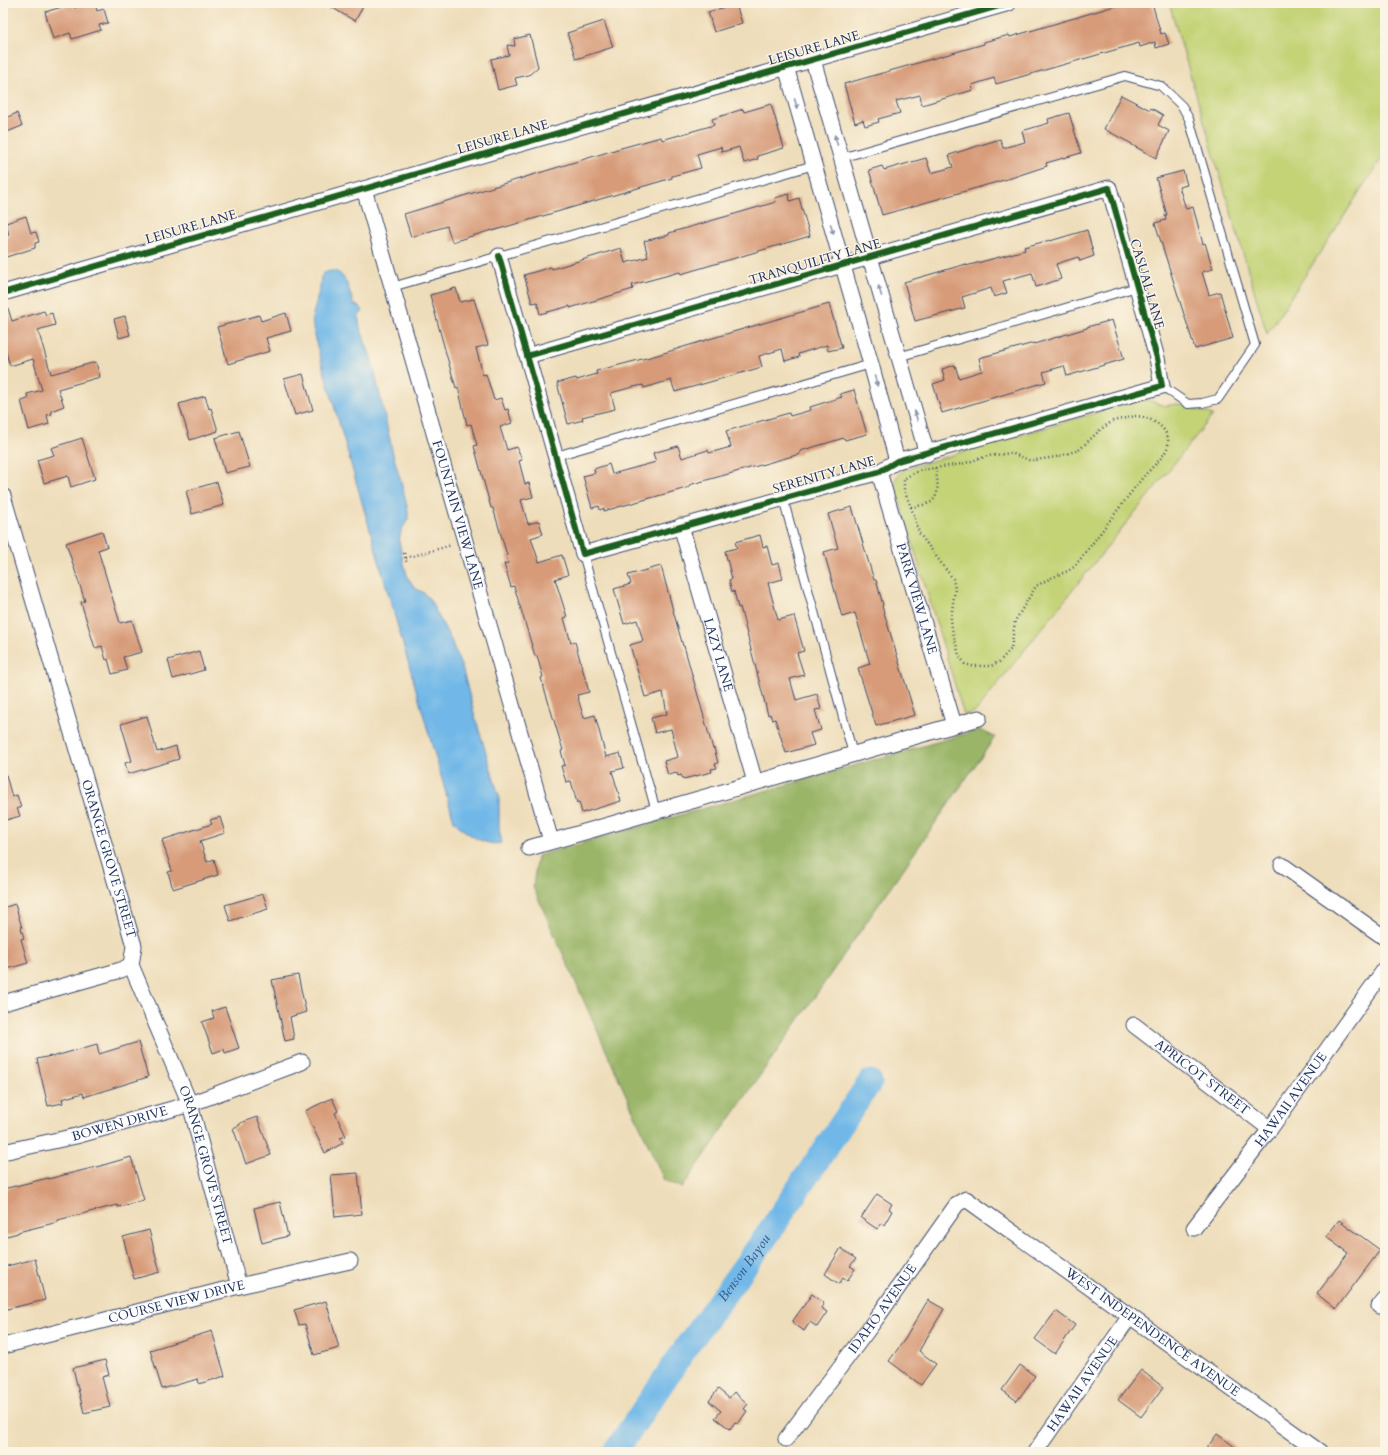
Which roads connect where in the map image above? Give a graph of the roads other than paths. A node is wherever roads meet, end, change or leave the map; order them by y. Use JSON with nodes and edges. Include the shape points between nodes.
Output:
{"nodes":[{"id":1,"x":1009,"y":3,"type":"edge"},
{"id":2,"x":813,"y":60,"type":"junction"},
{"id":3,"x":786,"y":67,"type":"junction"},
{"id":4,"x":841,"y":158,"type":"junction"},
{"id":5,"x":814,"y":165,"type":"junction"},
{"id":6,"x":1108,"y":188,"type":"joint"},
{"id":7,"x":364,"y":189,"type":"junction"},
{"id":8,"x":499,"y":256,"type":"junction"},
{"id":9,"x":870,"y":257,"type":"junction"},
{"id":10,"x":843,"y":265,"type":"junction"},
{"id":11,"x":392,"y":286,"type":"junction"},
{"id":12,"x":1137,"y":288,"type":"junction"},
{"id":13,"x":3,"y":294,"type":"edge"},
{"id":14,"x":527,"y":356,"type":"junction"},
{"id":15,"x":898,"y":357,"type":"junction"},
{"id":16,"x":871,"y":364,"type":"junction"},
{"id":17,"x":1162,"y":386,"type":"junction"},
{"id":18,"x":927,"y":454,"type":"junction"},
{"id":19,"x":556,"y":456,"type":"junction"},
{"id":20,"x":898,"y":461,"type":"junction"},
{"id":21,"x":880,"y":472,"type":"junction"},
{"id":22,"x":3,"y":496,"type":"edge"},
{"id":23,"x":783,"y":498,"type":"junction"},
{"id":24,"x":681,"y":526,"type":"junction"},
{"id":25,"x":583,"y":554,"type":"junction"},
{"id":26,"x":979,"y":718,"type":"dead end"},
{"id":27,"x":954,"y":725,"type":"junction"},
{"id":28,"x":853,"y":754,"type":"junction"},
{"id":29,"x":755,"y":782,"type":"junction"},
{"id":30,"x":656,"y":811,"type":"junction"},
{"id":31,"x":551,"y":841,"type":"junction"},
{"id":32,"x":529,"y":848,"type":"dead end"},
{"id":33,"x":1282,"y":865,"type":"dead end"},
{"id":34,"x":1385,"y":938,"type":"edge"},
{"id":35,"x":131,"y":965,"type":"junction"},
{"id":36,"x":1385,"y":969,"type":"edge"},
{"id":37,"x":3,"y":1002,"type":"edge"},
{"id":38,"x":1134,"y":1025,"type":"dead end"},
{"id":39,"x":302,"y":1062,"type":"dead end"},
{"id":40,"x":190,"y":1104,"type":"junction"},
{"id":41,"x":1270,"y":1129,"type":"junction"},
{"id":42,"x":3,"y":1152,"type":"edge"},
{"id":43,"x":984,"y":1212,"type":"joint"},
{"id":44,"x":1194,"y":1228,"type":"dead end"},
{"id":45,"x":350,"y":1261,"type":"dead end"},
{"id":46,"x":239,"y":1286,"type":"junction"},
{"id":47,"x":1130,"y":1316,"type":"junction"},
{"id":48,"x":3,"y":1346,"type":"edge"},
{"id":49,"x":786,"y":1439,"type":"dead end"},
{"id":50,"x":1035,"y":1452,"type":"edge"},
{"id":51,"x":1320,"y":1452,"type":"edge"}],
"edges":[{"from":1,"to":2,"type":"street","name":"LEISURE LANE"},
{"from":2,"to":3,"type":"street","name":"LEISURE LANE"},
{"from":4,"to":2,"type":"street","one_way":true},
{"from":3,"to":5,"type":"street","one_way":true},
{"from":3,"to":7,"type":"street","name":"LEISURE LANE"},
{"from":4,"to":9,"type":"street"},
{"from":4,"to":17,"type":"lane","via":[[1126,76],[1161,86],[1182,106],[1189,119],[1254,346],[1218,399],[1202,404],[1188,404]]},
{"from":5,"to":8,"type":"lane"},
{"from":5,"to":10,"type":"street","one_way":true},
{"from":6,"to":9,"type":"street","name":"TRANQUILITY LANE"},
{"from":6,"to":12,"type":"street","name":"CASUAL LANE"},
{"from":7,"to":11,"type":"street","name":"FOUNTAIN VIEW LANE"},
{"from":7,"to":13,"type":"street","name":"LEISURE LANE"},
{"from":8,"to":11,"type":"lane"},
{"from":8,"to":14,"type":"street"},
{"from":9,"to":10,"type":"street","name":"TRANQUILITY LANE"},
{"from":15,"to":9,"type":"street","one_way":true},
{"from":10,"to":14,"type":"street","name":"TRANQUILITY LANE"},
{"from":10,"to":16,"type":"street"},
{"from":11,"to":31,"type":"street","name":"FOUNTAIN VIEW LANE"},
{"from":12,"to":15,"type":"lane"},
{"from":12,"to":17,"type":"street","name":"CASUAL LANE","via":[[1157,358]]},
{"from":14,"to":19,"type":"street"},
{"from":18,"to":15,"type":"street","one_way":true},
{"from":16,"to":19,"type":"lane"},
{"from":16,"to":20,"type":"street","one_way":true},
{"from":17,"to":18,"type":"street","name":"SERENITY LANE"},
{"from":18,"to":20,"type":"street","name":"SERENITY LANE"},
{"from":19,"to":25,"type":"street"},
{"from":20,"to":21,"type":"street","name":"SERENITY LANE"},
{"from":21,"to":23,"type":"street","name":"SERENITY LANE"},
{"from":21,"to":27,"type":"street","name":"PARK VIEW LANE"},
{"from":22,"to":35,"type":"street","name":"ORANGE GROVE STREET","via":[[134,946]]},
{"from":23,"to":24,"type":"street","name":"SERENITY LANE"},
{"from":23,"to":28,"type":"lane"},
{"from":24,"to":25,"type":"street","name":"SERENITY LANE"},
{"from":24,"to":29,"type":"street","name":"LAZY LANE"},
{"from":25,"to":30,"type":"lane"},
{"from":26,"to":27,"type":"street"},
{"from":27,"to":28,"type":"street"},
{"from":28,"to":29,"type":"street"},
{"from":29,"to":30,"type":"street"},
{"from":30,"to":31,"type":"street"},
{"from":31,"to":32,"type":"street"},
{"from":33,"to":34,"type":"street"},
{"from":35,"to":37,"type":"street","via":[[121,970]]},
{"from":35,"to":40,"type":"street","name":"ORANGE GROVE STREET"},
{"from":36,"to":41,"type":"street","name":"HAWAII AVENUE"},
{"from":38,"to":41,"type":"street","name":"APRICOT STREET"},
{"from":39,"to":40,"type":"street","name":"BOWEN DRIVE"},
{"from":40,"to":42,"type":"street","name":"BOWEN DRIVE","via":[[76,1136]]},
{"from":40,"to":46,"type":"street","name":"ORANGE GROVE STREET"},
{"from":41,"to":44,"type":"street","name":"HAWAII AVENUE"},
{"from":43,"to":47,"type":"street","name":"WEST INDEPENDENCE AVENUE"},
{"from":43,"to":49,"type":"street","name":"IDAHO AVENUE","via":[[966,1199],[957,1204]]},
{"from":45,"to":46,"type":"street","name":"COURSE VIEW DRIVE"},
{"from":46,"to":48,"type":"street","name":"COURSE VIEW DRIVE"},
{"from":47,"to":50,"type":"street","name":"HAWAII AVENUE"},
{"from":47,"to":51,"type":"street","name":"WEST INDEPENDENCE AVENUE"}]}
